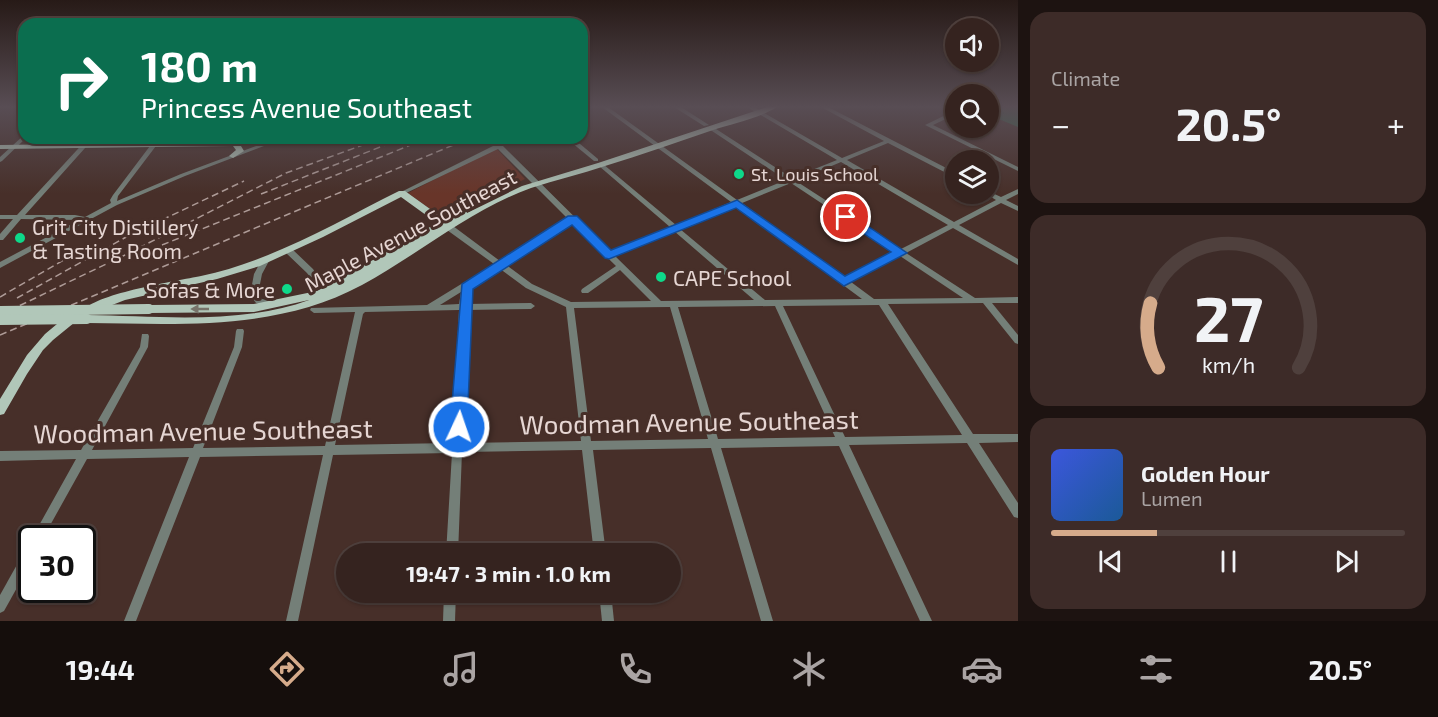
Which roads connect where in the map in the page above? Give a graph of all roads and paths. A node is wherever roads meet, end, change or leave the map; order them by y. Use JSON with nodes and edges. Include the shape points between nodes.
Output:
{"nodes":[{"id":1,"x":646,"y":136,"type":"edge"},
{"id":2,"x":681,"y":136,"type":"edge"},
{"id":3,"x":722,"y":136,"type":"edge"},
{"id":4,"x":800,"y":136,"type":"edge"},
{"id":5,"x":879,"y":136,"type":"edge"},
{"id":6,"x":955,"y":138,"type":"edge"},
{"id":7,"x":888,"y":141,"type":"junction"},
{"id":8,"x":18,"y":143,"type":"edge"},
{"id":9,"x":120,"y":144,"type":"edge"},
{"id":10,"x":154,"y":144,"type":"edge"},
{"id":11,"x":233,"y":144,"type":"edge"},
{"id":12,"x":267,"y":144,"type":"edge"},
{"id":13,"x":303,"y":144,"type":"edge"},
{"id":14,"x":576,"y":144,"type":"edge"},
{"id":15,"x":657,"y":144,"type":"junction"},
{"id":16,"x":498,"y":145,"type":"joint"},
{"id":17,"x":84,"y":146,"type":"junction"},
{"id":18,"x":237,"y":146,"type":"junction"},
{"id":19,"x":0,"y":147,"type":"edge"},
{"id":20,"x":14,"y":147,"type":"junction"},
{"id":21,"x":260,"y":147,"type":"junction"},
{"id":22,"x":232,"y":156,"type":"junction"},
{"id":23,"x":0,"y":160,"type":"edge"},
{"id":24,"x":841,"y":160,"type":"junction"},
{"id":25,"x":598,"y":163,"type":"junction"},
{"id":26,"x":1018,"y":169,"type":"edge"},
{"id":27,"x":945,"y":170,"type":"edge"},
{"id":28,"x":535,"y":181,"type":"junction"},
{"id":29,"x":791,"y":181,"type":"junction"},
{"id":30,"x":1018,"y":190,"type":"edge"},
{"id":31,"x":402,"y":193,"type":"junction"},
{"id":32,"x":1000,"y":200,"type":"junction"},
{"id":33,"x":737,"y":203,"type":"junction"},
{"id":34,"x":115,"y":204,"type":"junction"},
{"id":35,"x":1018,"y":209,"type":"edge"},
{"id":36,"x":427,"y":211,"type":"junction"},
{"id":37,"x":0,"y":217,"type":"edge"},
{"id":38,"x":19,"y":217,"type":"junction"},
{"id":39,"x":84,"y":219,"type":"junction"},
{"id":40,"x":573,"y":219,"type":"junction"},
{"id":41,"x":953,"y":225,"type":"junction"},
{"id":42,"x":447,"y":226,"type":"junction"},
{"id":43,"x":675,"y":228,"type":"junction"},
{"id":44,"x":0,"y":238,"type":"edge"},
{"id":45,"x":417,"y":239,"type":"junction"},
{"id":46,"x":288,"y":250,"type":"junction"},
{"id":47,"x":900,"y":253,"type":"junction"},
{"id":48,"x":609,"y":255,"type":"junction"},
{"id":49,"x":265,"y":261,"type":"junction"},
{"id":50,"x":1018,"y":262,"type":"edge"},
{"id":51,"x":0,"y":265,"type":"edge"},
{"id":52,"x":501,"y":265,"type":"junction"},
{"id":53,"x":621,"y":266,"type":"junction"},
{"id":54,"x":844,"y":282,"type":"junction"},
{"id":55,"x":469,"y":284,"type":"junction"},
{"id":56,"x":320,"y":286,"type":"dead end"},
{"id":57,"x":585,"y":291,"type":"dead end"},
{"id":58,"x":857,"y":291,"type":"junction"},
{"id":59,"x":973,"y":300,"type":"junction"},
{"id":60,"x":985,"y":300,"type":"junction"},
{"id":61,"x":1018,"y":300,"type":"edge"},
{"id":62,"x":876,"y":301,"type":"junction"},
{"id":63,"x":844,"y":302,"type":"junction"},
{"id":64,"x":763,"y":303,"type":"junction"},
{"id":65,"x":778,"y":303,"type":"junction"},
{"id":66,"x":279,"y":304,"type":"junction"},
{"id":67,"x":659,"y":304,"type":"junction"},
{"id":68,"x":673,"y":304,"type":"junction"},
{"id":69,"x":570,"y":305,"type":"junction"},
{"id":70,"x":465,"y":306,"type":"junction"},
{"id":71,"x":531,"y":306,"type":"dead end"},
{"id":72,"x":429,"y":307,"type":"junction"},
{"id":73,"x":314,"y":310,"type":"dead end"},
{"id":74,"x":362,"y":310,"type":"junction"},
{"id":75,"x":0,"y":311,"type":"edge"},
{"id":76,"x":0,"y":320,"type":"edge"},
{"id":77,"x":240,"y":331,"type":"dead end"},
{"id":78,"x":145,"y":336,"type":"dead end"},
{"id":79,"x":1018,"y":341,"type":"edge"},
{"id":80,"x":0,"y":410,"type":"edge"},
{"id":81,"x":970,"y":438,"type":"junction"},
{"id":82,"x":1018,"y":438,"type":"edge"},
{"id":83,"x":842,"y":441,"type":"junction"},
{"id":84,"x":714,"y":443,"type":"junction"},
{"id":85,"x":587,"y":446,"type":"junction"},
{"id":86,"x":457,"y":448,"type":"junction"},
{"id":87,"x":329,"y":450,"type":"junction"},
{"id":88,"x":196,"y":453,"type":"junction"},
{"id":89,"x":82,"y":455,"type":"junction"},
{"id":90,"x":0,"y":456,"type":"edge"},
{"id":91,"x":1018,"y":513,"type":"edge"},
{"id":92,"x":44,"y":525,"type":"edge"},
{"id":93,"x":453,"y":543,"type":"edge"},
{"id":94,"x":599,"y":543,"type":"edge"},
{"id":95,"x":18,"y":575,"type":"edge"},
{"id":96,"x":450,"y":603,"type":"edge"},
{"id":97,"x":606,"y":603,"type":"edge"},
{"id":98,"x":0,"y":608,"type":"edge"},
{"id":99,"x":130,"y":621,"type":"edge"},
{"id":100,"x":291,"y":621,"type":"edge"},
{"id":101,"x":449,"y":621,"type":"edge"},
{"id":102,"x":608,"y":621,"type":"edge"},
{"id":103,"x":767,"y":621,"type":"edge"},
{"id":104,"x":926,"y":621,"type":"edge"}],
"edges":[{"from":1,"to":15,"type":"street"},
{"from":2,"to":15,"type":"main road","name":"Maple Avenue Southeast"},
{"from":3,"to":29,"type":"street"},
{"from":4,"to":24,"type":"street"},
{"from":5,"to":7,"type":"street"},
{"from":6,"to":26,"type":"street"},
{"from":7,"to":24,"type":"street"},
{"from":7,"to":27,"type":"street"},
{"from":8,"to":20,"type":"street"},
{"from":9,"to":17,"type":"main road"},
{"from":10,"to":34,"type":"street","via":[[115,196]]},
{"from":11,"to":18,"type":"main road"},
{"from":12,"to":21,"type":"street"},
{"from":13,"to":21,"type":"main road"},
{"from":14,"to":25,"type":"street"},
{"from":15,"to":25,"type":"main road","name":"Maple Avenue Southeast"},
{"from":15,"to":33,"type":"street"},
{"from":16,"to":28,"type":"street"},
{"from":16,"to":31,"type":"street"},
{"from":17,"to":20,"type":"main road"},
{"from":17,"to":38,"type":"street"},
{"from":18,"to":21,"type":"main road"},
{"from":18,"to":22,"type":"main road","via":[[240,151]]},
{"from":19,"to":20,"type":"main road"},
{"from":20,"to":23,"type":"street"},
{"from":21,"to":22,"type":"street"},
{"from":22,"to":34,"type":"street"},
{"from":24,"to":29,"type":"street"},
{"from":24,"to":41,"type":"street"},
{"from":25,"to":28,"type":"main road","name":"Maple Avenue Southeast"},
{"from":25,"to":43,"type":"street"},
{"from":28,"to":40,"type":"street"},
{"from":28,"to":42,"type":"main road","name":"Maple Avenue Southeast","via":[[485,199]]},
{"from":29,"to":33,"type":"street"},
{"from":29,"to":47,"type":"street"},
{"from":30,"to":32,"type":"street"},
{"from":31,"to":36,"type":"main road"},
{"from":31,"to":46,"type":"main road"},
{"from":32,"to":35,"type":"street"},
{"from":32,"to":41,"type":"street"},
{"from":33,"to":43,"type":"street"},
{"from":33,"to":54,"type":"street"},
{"from":34,"to":39,"type":"street"},
{"from":36,"to":42,"type":"main road"},
{"from":36,"to":45,"type":"main road","via":[[430,224]]},
{"from":37,"to":38,"type":"street"},
{"from":38,"to":39,"type":"street"},
{"from":38,"to":44,"type":"street"},
{"from":39,"to":51,"type":"street"},
{"from":40,"to":48,"type":"street"},
{"from":40,"to":52,"type":"street"},
{"from":41,"to":47,"type":"street"},
{"from":41,"to":50,"type":"street"},
{"from":42,"to":45,"type":"main road","name":"Maple Avenue Southeast"},
{"from":42,"to":52,"type":"street"},
{"from":42,"to":76,"type":"main road","name":"Maple Avenue Southeast","bridge":true,"via":[[335,295],[270,314]]},
{"from":43,"to":48,"type":"street"},
{"from":43,"to":64,"type":"street"},
{"from":45,"to":66,"type":"main road","name":"Maple Avenue Southeast","via":[[328,290]]},
{"from":46,"to":49,"type":"main road"},
{"from":46,"to":56,"type":"street"},
{"from":47,"to":54,"type":"street"},
{"from":47,"to":59,"type":"street"},
{"from":48,"to":53,"type":"street"},
{"from":49,"to":66,"type":"street","via":[[258,274],[255,297]]},
{"from":49,"to":80,"type":"main road","via":[[211,278],[128,296],[99,305],[67,322],[47,337],[25,365]]},
{"from":52,"to":55,"type":"street"},
{"from":52,"to":69,"type":"street","via":[[538,292]]},
{"from":53,"to":57,"type":"street"},
{"from":53,"to":67,"type":"street"},
{"from":54,"to":58,"type":"street"},
{"from":55,"to":70,"type":"street"},
{"from":55,"to":72,"type":"street"},
{"from":58,"to":62,"type":"street"},
{"from":58,"to":63,"type":"street"},
{"from":59,"to":60,"type":"street"},
{"from":59,"to":62,"type":"street"},
{"from":60,"to":61,"type":"street"},
{"from":60,"to":79,"type":"street"},
{"from":62,"to":63,"type":"street"},
{"from":62,"to":81,"type":"street"},
{"from":63,"to":65,"type":"street"},
{"from":64,"to":65,"type":"street"},
{"from":64,"to":68,"type":"street"},
{"from":65,"to":83,"type":"street"},
{"from":66,"to":75,"type":"main road","name":"Maple Avenue Southeast","one_way":true,"bridge":true,"via":[[247,308]]},
{"from":67,"to":68,"type":"street"},
{"from":67,"to":69,"type":"street"},
{"from":68,"to":84,"type":"street"},
{"from":69,"to":85,"type":"street"},
{"from":70,"to":71,"type":"street"},
{"from":70,"to":72,"type":"street"},
{"from":70,"to":86,"type":"street"},
{"from":72,"to":74,"type":"street"},
{"from":73,"to":74,"type":"street"},
{"from":74,"to":87,"type":"street"},
{"from":77,"to":88,"type":"street","via":[[238,347]]},
{"from":78,"to":89,"type":"street","via":[[144,347]]},
{"from":81,"to":82,"type":"street","name":"Woodman Avenue Southeast"},
{"from":81,"to":83,"type":"street","name":"Woodman Avenue Southeast"},
{"from":81,"to":91,"type":"street"},
{"from":83,"to":84,"type":"street","name":"Woodman Avenue Southeast"},
{"from":83,"to":104,"type":"street"},
{"from":84,"to":85,"type":"street","name":"Woodman Avenue Southeast"},
{"from":84,"to":103,"type":"street"},
{"from":85,"to":86,"type":"street","name":"Woodman Avenue Southeast"},
{"from":85,"to":94,"type":"street"},
{"from":86,"to":87,"type":"street","name":"Woodman Avenue Southeast"},
{"from":86,"to":93,"type":"street"},
{"from":87,"to":88,"type":"street","name":"Woodman Avenue Southeast"},
{"from":87,"to":100,"type":"street"},
{"from":88,"to":89,"type":"street","name":"Woodman Avenue Southeast"},
{"from":88,"to":99,"type":"street"},
{"from":89,"to":90,"type":"street","name":"Woodman Avenue Southeast"},
{"from":89,"to":92,"type":"street"},
{"from":95,"to":98,"type":"street"},
{"from":96,"to":101,"type":"street"},
{"from":97,"to":102,"type":"street"}]}
